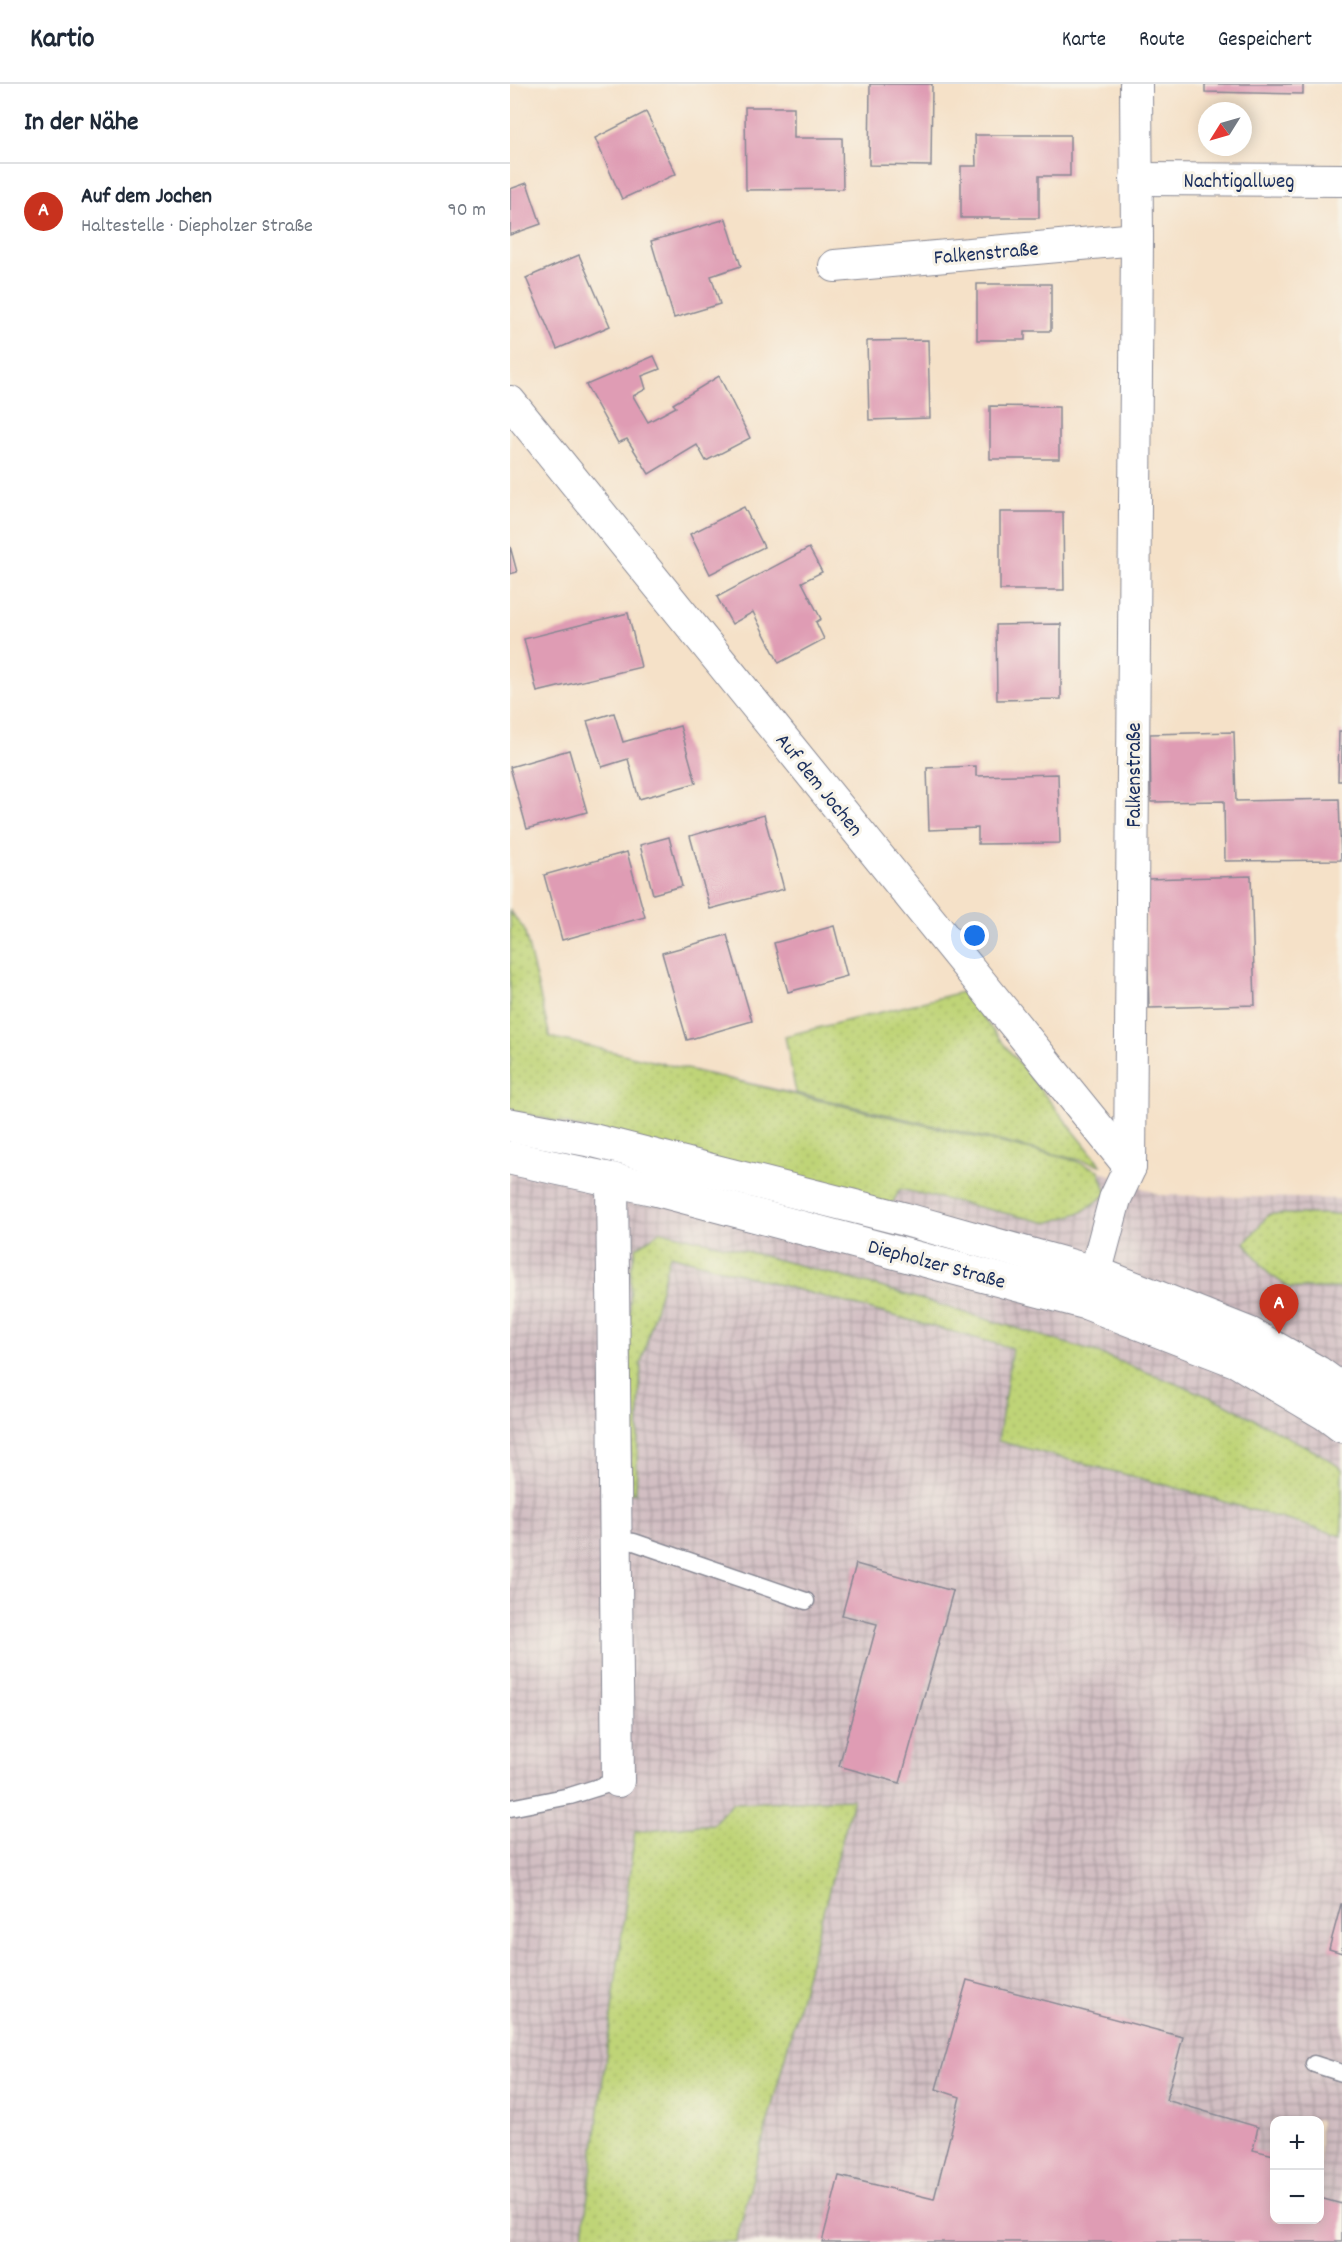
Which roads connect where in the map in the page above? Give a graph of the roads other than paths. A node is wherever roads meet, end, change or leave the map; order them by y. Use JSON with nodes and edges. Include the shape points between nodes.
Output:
{"nodes":[{"id":1,"x":1136,"y":84,"type":"edge"},
{"id":2,"x":1136,"y":179,"type":"junction"},
{"id":3,"x":1342,"y":180,"type":"edge"},
{"id":4,"x":1137,"y":239,"type":"junction"},
{"id":5,"x":835,"y":266,"type":"dead end"},
{"id":6,"x":510,"y":402,"type":"edge"},
{"id":7,"x":510,"y":1125,"type":"edge"},
{"id":8,"x":510,"y":1158,"type":"edge"},
{"id":9,"x":1130,"y":1167,"type":"junction"},
{"id":10,"x":612,"y":1179,"type":"junction"},
{"id":11,"x":1092,"y":1288,"type":"junction"},
{"id":12,"x":1342,"y":1390,"type":"edge"},
{"id":13,"x":1342,"y":1426,"type":"edge"},
{"id":14,"x":615,"y":1540,"type":"junction"},
{"id":15,"x":806,"y":1601,"type":"dead end"},
{"id":16,"x":618,"y":1782,"type":"joint"},
{"id":17,"x":510,"y":1808,"type":"edge"},
{"id":18,"x":1314,"y":2064,"type":"dead end"},
{"id":19,"x":1342,"y":2073,"type":"edge"}],
"edges":[{"from":1,"to":2,"type":"street","name":"Falkenstraße"},
{"from":2,"to":3,"type":"street","name":"Nachtigallweg"},
{"from":2,"to":4,"type":"street","name":"Falkenstraße"},
{"from":4,"to":5,"type":"street","name":"Falkenstraße"},
{"from":4,"to":9,"type":"street","name":"Falkenstraße"},
{"from":6,"to":9,"type":"street","name":"Auf dem Jochen"},
{"from":7,"to":11,"type":"street","name":"Diepholzer Straße","via":[[606,1144],[904,1219]]},
{"from":8,"to":10,"type":"street","name":"Diepholzer Straße"},
{"from":9,"to":11,"type":"street","name":"Falkenstraße","via":[[1115,1199]]},
{"from":10,"to":11,"type":"street","name":"Diepholzer Straße"},
{"from":10,"to":14,"type":"street"},
{"from":11,"to":12,"type":"street","name":"Diepholzer Straße","via":[[1250,1334]]},
{"from":11,"to":13,"type":"street","name":"Diepholzer Straße","via":[[1237,1361]]},
{"from":14,"to":15,"type":"lane","via":[[634,1542]]},
{"from":14,"to":16,"type":"street"},
{"from":16,"to":17,"type":"lane"},
{"from":18,"to":19,"type":"lane"}]}
